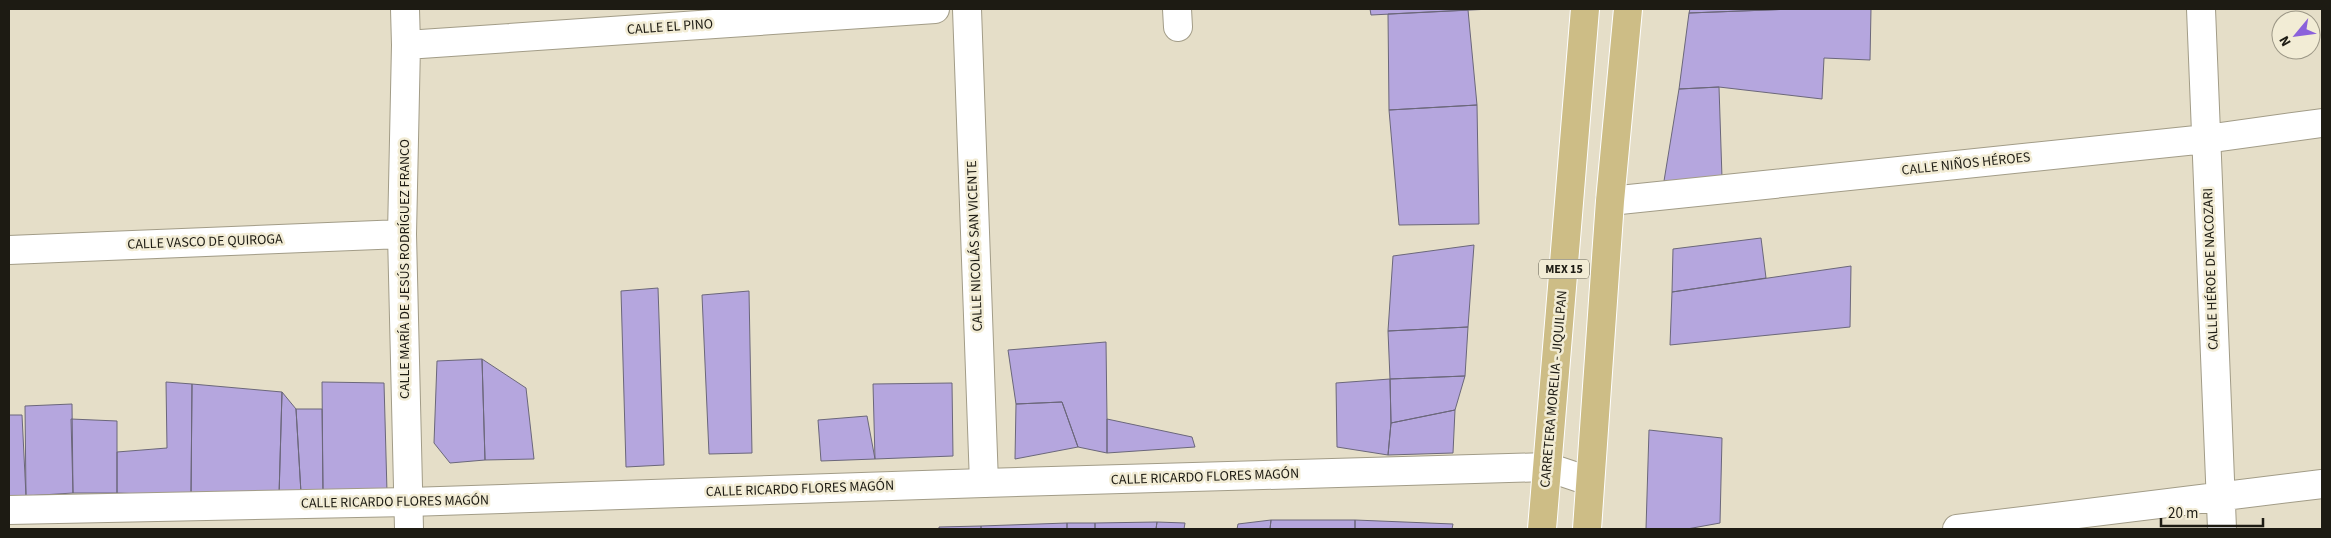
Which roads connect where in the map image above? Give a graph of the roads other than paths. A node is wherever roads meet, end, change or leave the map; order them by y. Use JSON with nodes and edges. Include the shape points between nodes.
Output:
{"nodes":[{"id":1,"x":405,"y":9,"type":"edge"},
{"id":2,"x":935,"y":9,"type":"edge"},
{"id":3,"x":967,"y":9,"type":"edge"},
{"id":4,"x":1585,"y":9,"type":"edge"},
{"id":5,"x":1628,"y":9,"type":"edge"},
{"id":6,"x":2200,"y":9,"type":"edge"},
{"id":7,"x":406,"y":45,"type":"junction"},
{"id":8,"x":2322,"y":123,"type":"edge"},
{"id":9,"x":2206,"y":138,"type":"junction"},
{"id":10,"x":1610,"y":201,"type":"junction"},
{"id":11,"x":402,"y":234,"type":"junction"},
{"id":12,"x":9,"y":250,"type":"edge"},
{"id":13,"x":1547,"y":467,"type":"junction"},
{"id":14,"x":1589,"y":481,"type":"junction"},
{"id":15,"x":984,"y":483,"type":"junction"},
{"id":16,"x":2322,"y":484,"type":"edge"},
{"id":17,"x":2221,"y":498,"type":"junction"},
{"id":18,"x":409,"y":502,"type":"junction"},
{"id":19,"x":9,"y":510,"type":"edge"},
{"id":20,"x":409,"y":529,"type":"edge"},
{"id":21,"x":1542,"y":529,"type":"edge"},
{"id":22,"x":1586,"y":529,"type":"edge"},
{"id":23,"x":1956,"y":529,"type":"edge"},
{"id":24,"x":2222,"y":529,"type":"edge"}],
"edges":[{"from":1,"to":7,"type":"street","name":"CALLE MARÍA DE JESÚS RODRÍGUEZ FRANCO"},
{"from":2,"to":7,"type":"street","name":"CALLE EL PINO"},
{"from":3,"to":15,"type":"street","name":"CALLE NICOLÁS SAN VICENTE"},
{"from":4,"to":13,"type":"main road","name":"CARRETERA MORELIA - JIQUILPAN","number":"MEX 15"},
{"from":5,"to":10,"type":"main road","number":"MEX 15"},
{"from":6,"to":9,"type":"street","name":"CALLE HÉROE DE NACOZARI"},
{"from":7,"to":11,"type":"street","name":"CALLE MARÍA DE JESÚS RODRÍGUEZ FRANCO"},
{"from":8,"to":9,"type":"street","name":"CALLE NIÑOS HÉROES"},
{"from":9,"to":10,"type":"street","name":"CALLE NIÑOS HÉROES"},
{"from":9,"to":17,"type":"street","name":"CALLE HÉROE DE NACOZARI"},
{"from":10,"to":14,"type":"main road","number":"MEX 15"},
{"from":11,"to":12,"type":"street","name":"CALLE VASCO DE QUIROGA"},
{"from":11,"to":18,"type":"street","name":"CALLE MARÍA DE JESÚS RODRÍGUEZ FRANCO"},
{"from":13,"to":14,"type":"street","name":"CALLE RICARDO FLORES MAGÓN"},
{"from":13,"to":15,"type":"street","name":"CALLE RICARDO FLORES MAGÓN"},
{"from":13,"to":21,"type":"main road","name":"CARRETERA MORELIA - JIQUILPAN","number":"MEX 15"},
{"from":14,"to":22,"type":"main road","number":"MEX 15"},
{"from":15,"to":18,"type":"street","name":"CALLE RICARDO FLORES MAGÓN"},
{"from":16,"to":17,"type":"street"},
{"from":17,"to":23,"type":"street"},
{"from":17,"to":24,"type":"street","name":"CALLE HÉROE DE NACOZARI"},
{"from":18,"to":19,"type":"street","name":"CALLE RICARDO FLORES MAGÓN"},
{"from":18,"to":20,"type":"street","name":"CALLE MARÍA DE JESÚS RODRÍGUEZ FRANCO"}]}
